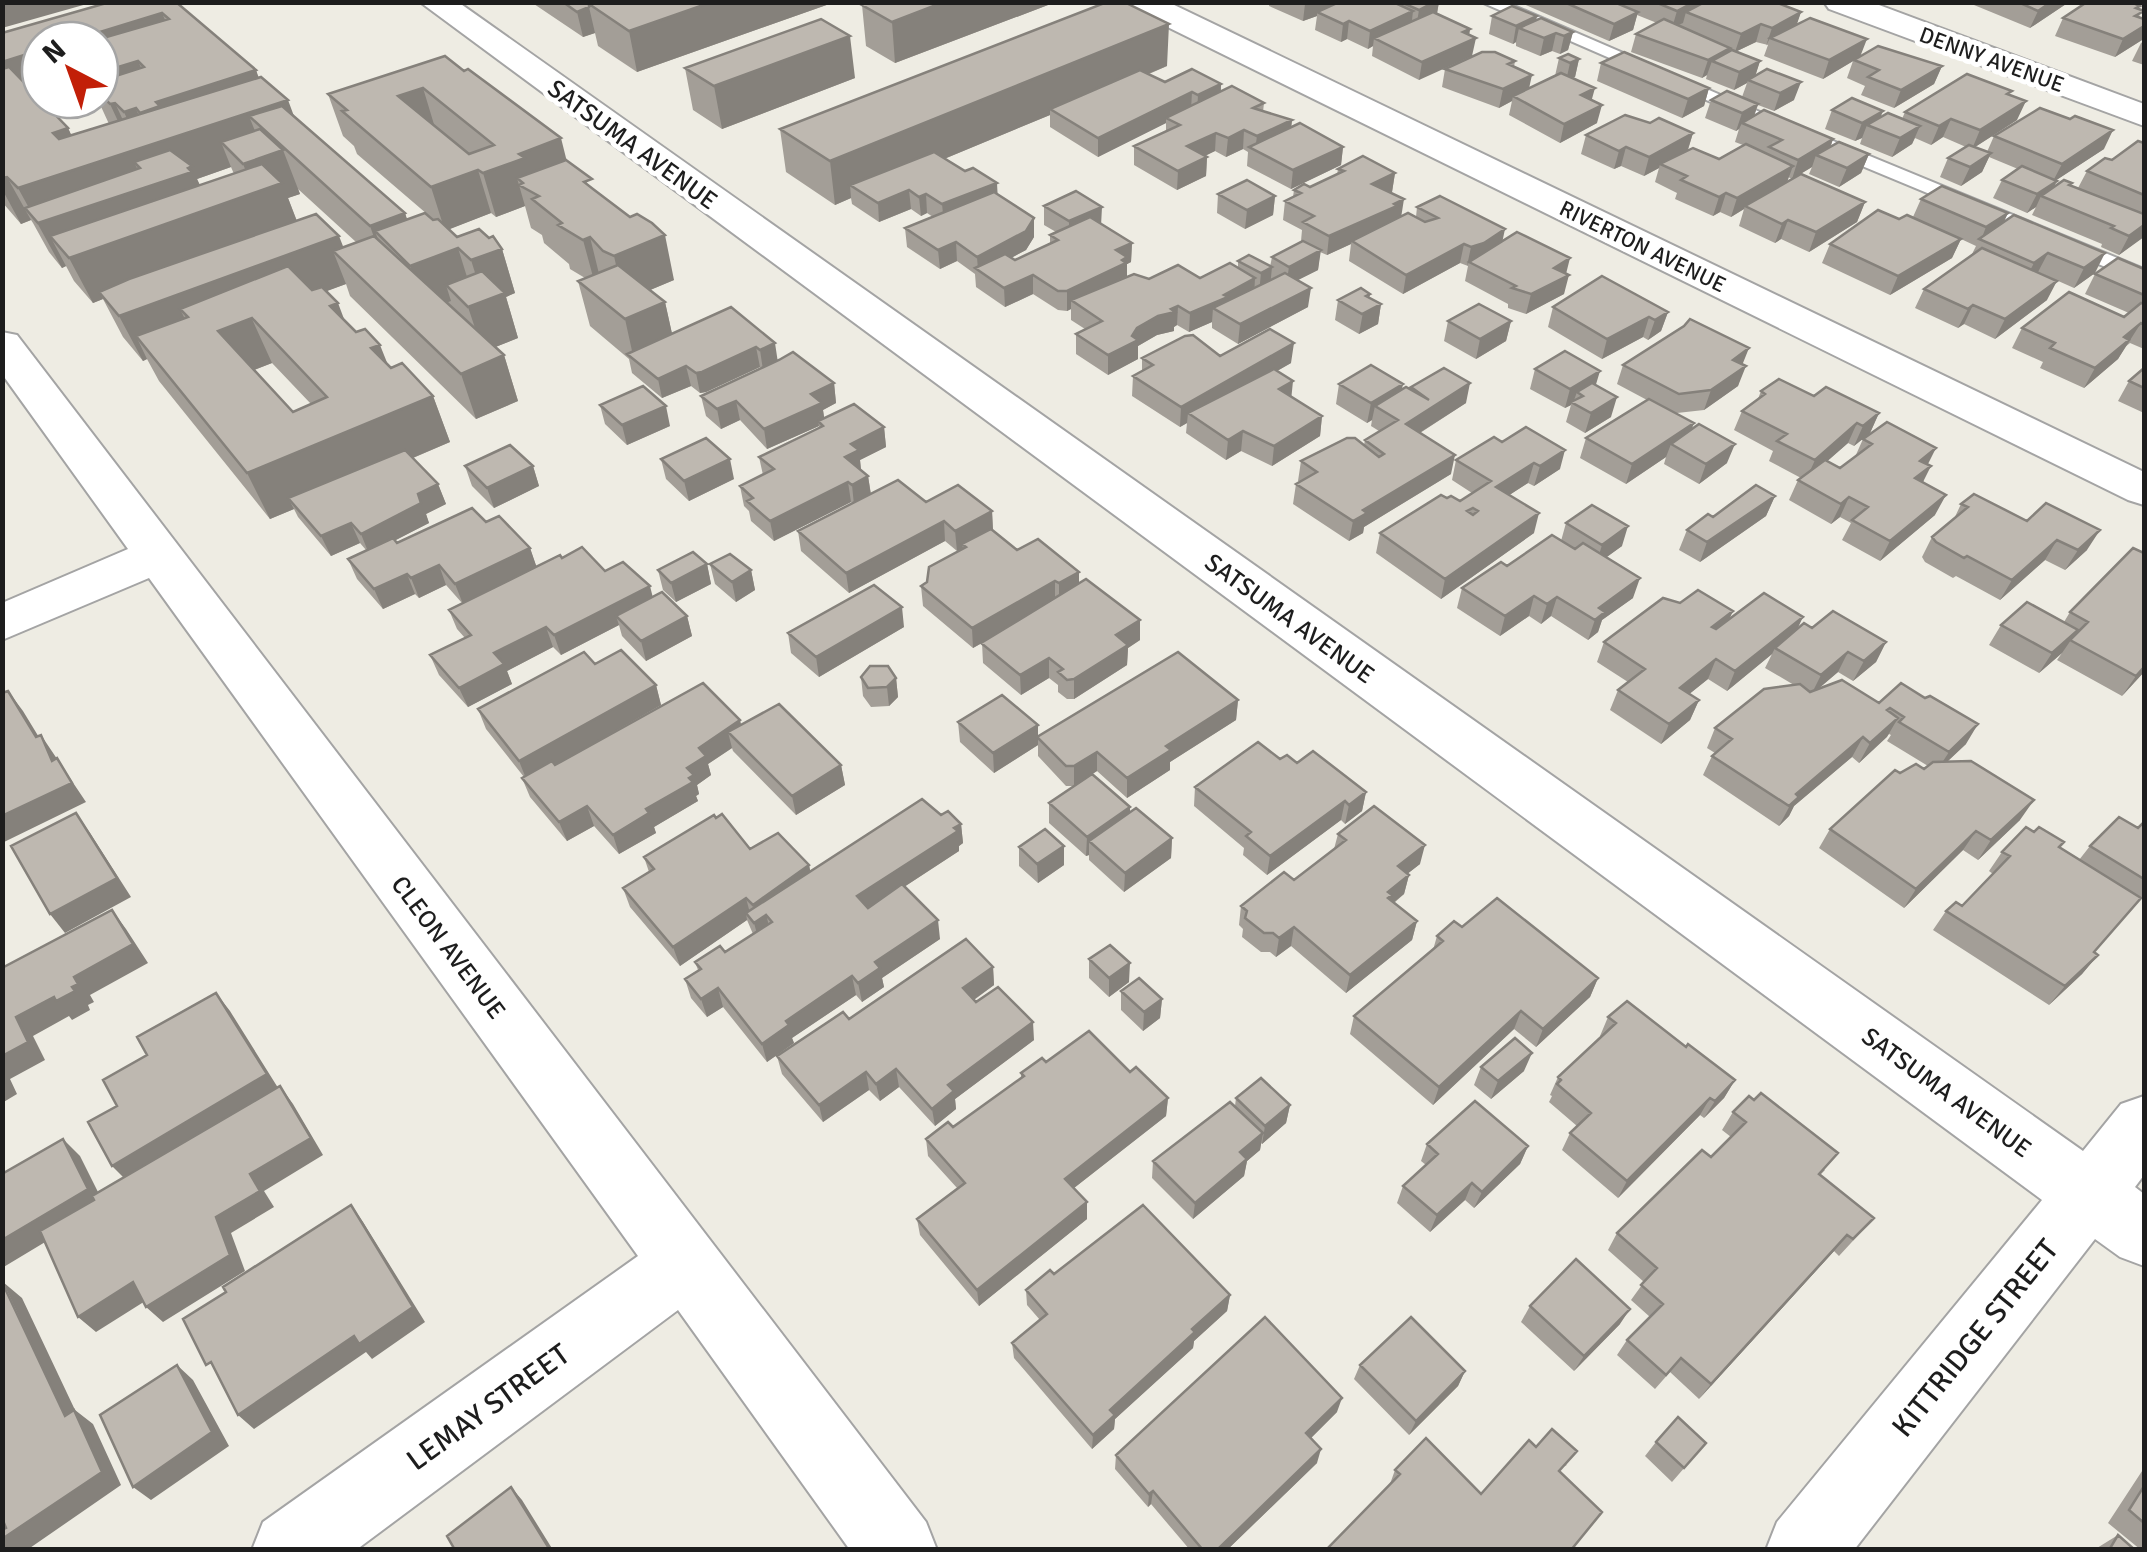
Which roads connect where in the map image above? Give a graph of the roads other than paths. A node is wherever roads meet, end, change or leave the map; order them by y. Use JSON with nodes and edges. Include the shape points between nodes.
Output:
{"nodes":[{"id":1,"x":436,"y":2,"type":"edge"},
{"id":2,"x":1142,"y":2,"type":"edge"},
{"id":3,"x":1488,"y":2,"type":"edge"},
{"id":4,"x":1840,"y":2,"type":"edge"},
{"id":5,"x":2144,"y":116,"type":"edge"},
{"id":6,"x":2144,"y":278,"type":"edge"},
{"id":7,"x":2,"y":344,"type":"edge"},
{"id":8,"x":2144,"y":490,"type":"edge"},
{"id":9,"x":158,"y":555,"type":"junction"},
{"id":10,"x":2,"y":623,"type":"edge"},
{"id":11,"x":2144,"y":1125,"type":"edge"},
{"id":12,"x":2117,"y":1215,"type":"edge"},
{"id":13,"x":684,"y":1264,"type":"junction"},
{"id":14,"x":291,"y":1550,"type":"edge"},
{"id":15,"x":898,"y":1550,"type":"edge"},
{"id":16,"x":1805,"y":1550,"type":"edge"}],
"edges":[{"from":1,"to":12,"type":"street","name":"SATSUMA AVENUE"},
{"from":2,"to":8,"type":"street","name":"RIVERTON AVENUE"},
{"from":3,"to":6,"type":"lane"},
{"from":4,"to":5,"type":"street","name":"DENNY AVENUE"},
{"from":7,"to":9,"type":"street","name":"CLEON AVENUE"},
{"from":9,"to":10,"type":"street"},
{"from":9,"to":13,"type":"street","name":"CLEON AVENUE"},
{"from":11,"to":12,"type":"street","name":"KITTRIDGE STREET"},
{"from":12,"to":16,"type":"street","name":"KITTRIDGE STREET"},
{"from":13,"to":14,"type":"street","name":"LEMAY STREET"},
{"from":13,"to":15,"type":"street","name":"CLEON AVENUE"}]}
